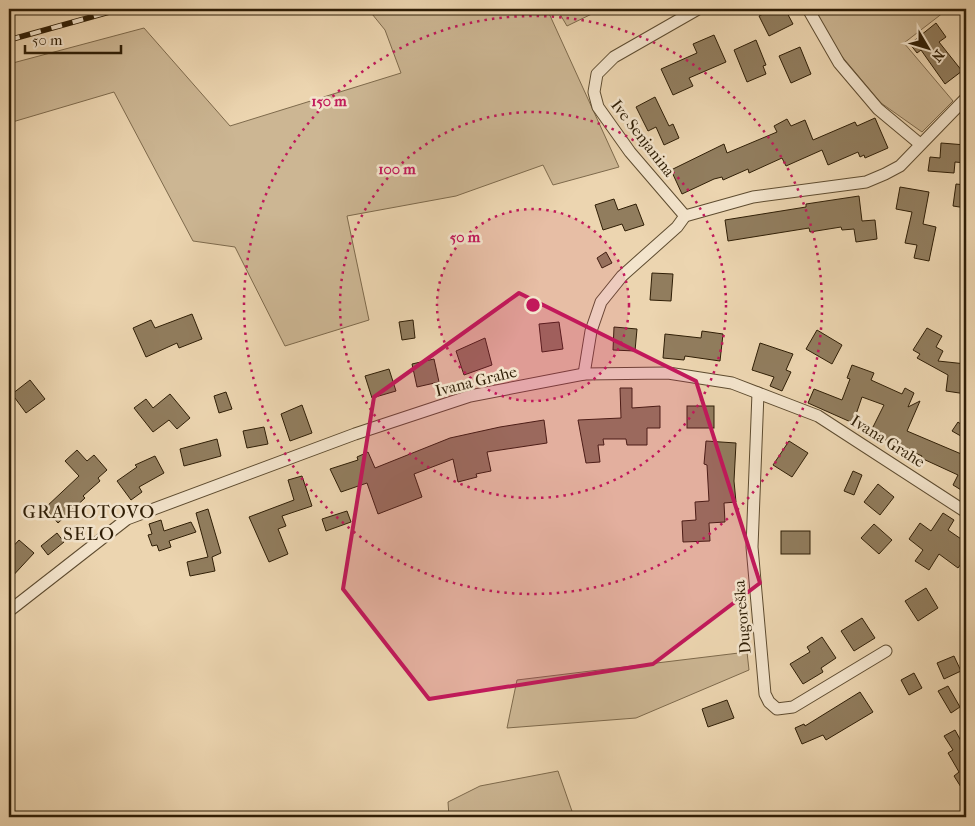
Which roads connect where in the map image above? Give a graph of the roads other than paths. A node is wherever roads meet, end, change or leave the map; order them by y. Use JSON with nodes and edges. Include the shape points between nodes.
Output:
{"nodes":[{"id":1,"x":698,"y":9,"type":"edge"},
{"id":2,"x":808,"y":9,"type":"edge"},
{"id":3,"x":966,"y":98,"type":"edge"},
{"id":4,"x":920,"y":144,"type":"junction"},
{"id":5,"x":685,"y":216,"type":"junction"},
{"id":6,"x":584,"y":374,"type":"junction"},
{"id":7,"x":758,"y":393,"type":"junction"},
{"id":8,"x":966,"y":512,"type":"edge"},
{"id":9,"x":9,"y":611,"type":"edge"},
{"id":10,"x":886,"y":651,"type":"dead end"}],
"edges":[{"from":1,"to":5,"type":"street","name":"Ive Senjanina","via":[[614,57],[597,74],[594,92],[598,107],[630,152]]},
{"from":2,"to":4,"type":"street","via":[[839,63],[878,109]]},
{"from":3,"to":4,"type":"street"},
{"from":4,"to":5,"type":"street","via":[[900,166],[866,182],[753,197]]},
{"from":5,"to":6,"type":"street","via":[[622,276],[600,302]]},
{"from":6,"to":7,"type":"street","name":"Ivana Grahe","via":[[668,373],[732,383]]},
{"from":6,"to":9,"type":"street","name":"Ivana Grahe","via":[[470,396],[355,434],[127,519]]},
{"from":7,"to":8,"type":"street","name":"Ivana Grahe","via":[[818,416]]},
{"from":7,"to":10,"type":"street","name":"Dugoreška","via":[[752,547],[763,678],[769,702],[777,709],[793,706]]}]}
